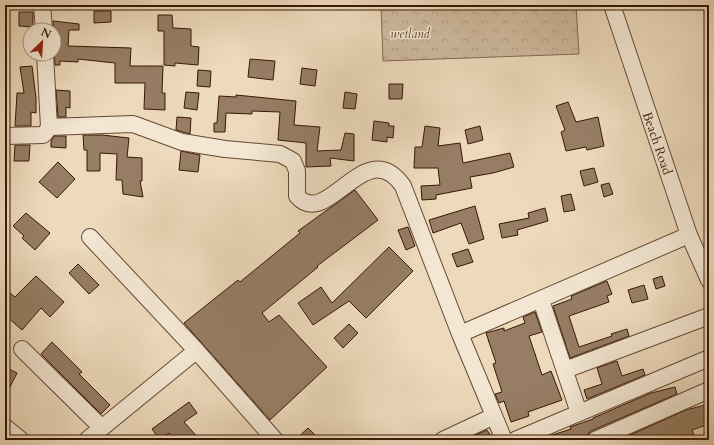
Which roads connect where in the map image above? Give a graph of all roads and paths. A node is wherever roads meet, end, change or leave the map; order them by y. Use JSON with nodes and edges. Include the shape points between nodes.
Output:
{"nodes":[{"id":1,"x":42,"y":5,"type":"edge"},
{"id":2,"x":612,"y":5,"type":"edge"},
{"id":3,"x":43,"y":22,"type":"edge"},
{"id":4,"x":45,"y":62,"type":"edge"},
{"id":5,"x":49,"y":127,"type":"junction"},
{"id":6,"x":5,"y":136,"type":"edge"},
{"id":7,"x":689,"y":235,"type":"junction"},
{"id":8,"x":90,"y":237,"type":"dead end"},
{"id":9,"x":709,"y":280,"type":"edge"},
{"id":10,"x":541,"y":300,"type":"junction"},
{"id":11,"x":709,"y":316,"type":"edge"},
{"id":12,"x":460,"y":334,"type":"junction"},
{"id":13,"x":22,"y":349,"type":"dead end"},
{"id":14,"x":195,"y":349,"type":"junction"},
{"id":15,"x":709,"y":358,"type":"edge"},
{"id":16,"x":565,"y":370,"type":"junction"},
{"id":17,"x":709,"y":390,"type":"edge"},
{"id":18,"x":579,"y":413,"type":"junction"},
{"id":19,"x":494,"y":416,"type":"junction"},
{"id":20,"x":5,"y":427,"type":"edge"},
{"id":21,"x":102,"y":428,"type":"junction"},
{"id":22,"x":21,"y":440,"type":"edge"},
{"id":23,"x":87,"y":440,"type":"edge"},
{"id":24,"x":275,"y":440,"type":"edge"},
{"id":25,"x":443,"y":440,"type":"edge"},
{"id":26,"x":504,"y":440,"type":"edge"},
{"id":27,"x":515,"y":440,"type":"edge"},
{"id":28,"x":595,"y":440,"type":"edge"}],
"edges":[{"from":1,"to":3,"type":"street"},
{"from":2,"to":7,"type":"street","name":"Beach Road"},
{"from":4,"to":5,"type":"street"},
{"from":5,"to":6,"type":"street","via":[[43,135]]},
{"from":5,"to":12,"type":"street","via":[[133,124],[182,142],[287,156],[296,166],[297,196],[311,205],[324,201],[366,171],[388,172],[404,186]]},
{"from":7,"to":9,"type":"street","name":"Beach Road"},
{"from":7,"to":10,"type":"street"},
{"from":8,"to":14,"type":"street"},
{"from":10,"to":12,"type":"street"},
{"from":10,"to":16,"type":"street"},
{"from":11,"to":16,"type":"street"},
{"from":12,"to":19,"type":"street"},
{"from":13,"to":21,"type":"street"},
{"from":14,"to":21,"type":"street"},
{"from":14,"to":24,"type":"street"},
{"from":15,"to":18,"type":"street"},
{"from":16,"to":18,"type":"street"},
{"from":17,"to":28,"type":"street"},
{"from":18,"to":27,"type":"street"},
{"from":19,"to":25,"type":"street"},
{"from":19,"to":26,"type":"street"},
{"from":20,"to":22,"type":"street"},
{"from":21,"to":23,"type":"street"}]}
